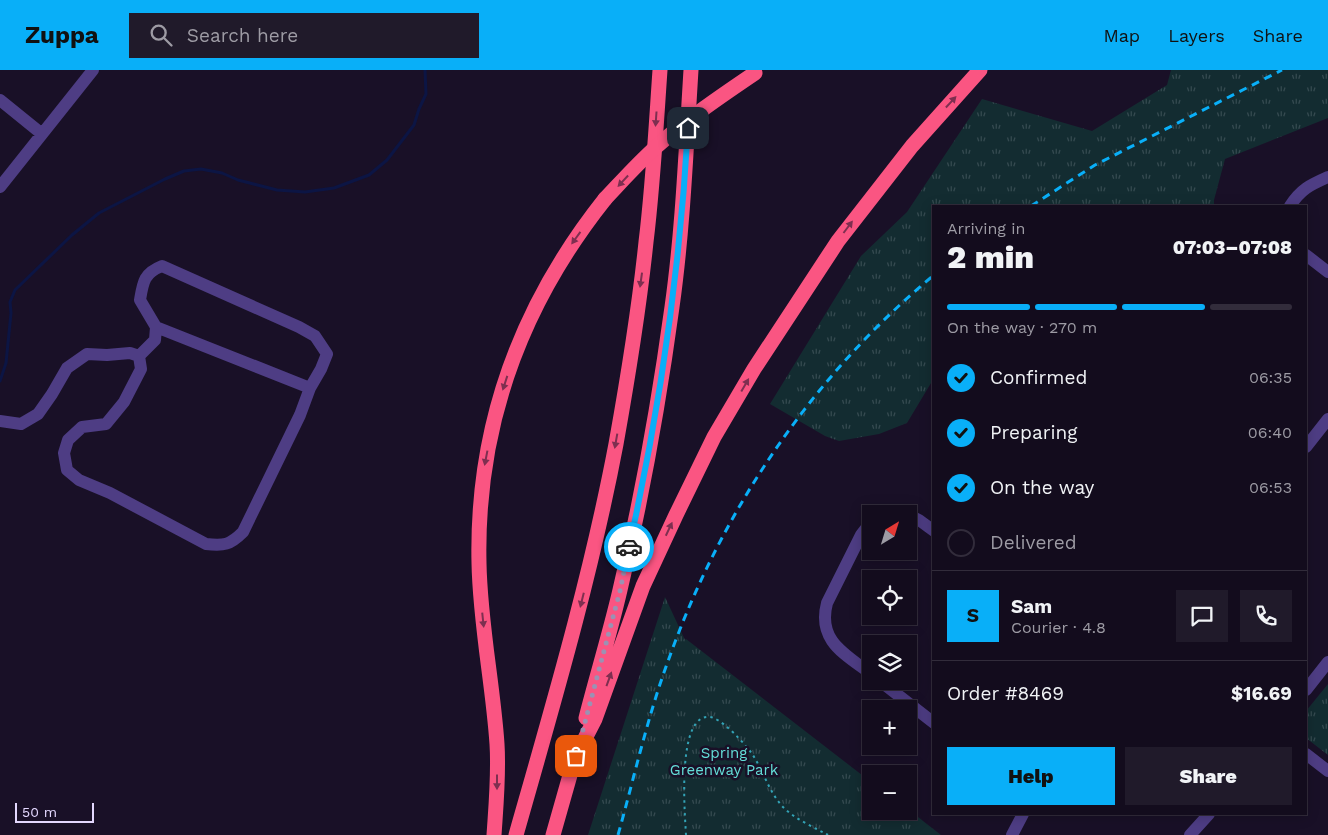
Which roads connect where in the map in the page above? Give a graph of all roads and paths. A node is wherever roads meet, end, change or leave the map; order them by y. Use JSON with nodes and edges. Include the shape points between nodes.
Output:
{"nodes":[{"id":1,"x":93,"y":70,"type":"edge"},
{"id":2,"x":660,"y":70,"type":"edge"},
{"id":3,"x":691,"y":70,"type":"edge"},
{"id":4,"x":980,"y":70,"type":"edge"},
{"id":5,"x":758,"y":71,"type":"edge"},
{"id":6,"x":0,"y":100,"type":"edge"},
{"id":7,"x":42,"y":134,"type":"junction"},
{"id":8,"x":1328,"y":178,"type":"edge"},
{"id":9,"x":0,"y":187,"type":"edge"},
{"id":10,"x":1291,"y":205,"type":"edge"},
{"id":11,"x":1307,"y":256,"type":"edge"},
{"id":12,"x":1328,"y":272,"type":"edge"},
{"id":13,"x":156,"y":327,"type":"junction"},
{"id":14,"x":139,"y":356,"type":"junction"},
{"id":15,"x":310,"y":388,"type":"junction"},
{"id":16,"x":1328,"y":419,"type":"edge"},
{"id":17,"x":0,"y":421,"type":"edge"},
{"id":18,"x":1307,"y":446,"type":"edge"},
{"id":19,"x":918,"y":520,"type":"edge"},
{"id":20,"x":932,"y":530,"type":"edge"},
{"id":21,"x":862,"y":534,"type":"edge"},
{"id":22,"x":1328,"y":662,"type":"edge"},
{"id":23,"x":862,"y":667,"type":"edge"},
{"id":24,"x":1307,"y":689,"type":"edge"},
{"id":25,"x":892,"y":690,"type":"edge"},
{"id":26,"x":932,"y":721,"type":"edge"},
{"id":27,"x":1307,"y":755,"type":"edge"},
{"id":28,"x":576,"y":756,"type":"junction"},
{"id":29,"x":1328,"y":771,"type":"edge"},
{"id":30,"x":1022,"y":815,"type":"edge"},
{"id":31,"x":1208,"y":815,"type":"edge"},
{"id":32,"x":494,"y":835,"type":"edge"},
{"id":33,"x":516,"y":835,"type":"edge"},
{"id":34,"x":553,"y":835,"type":"edge"},
{"id":35,"x":686,"y":835,"type":"edge"},
{"id":36,"x":828,"y":835,"type":"edge"},
{"id":37,"x":1012,"y":835,"type":"edge"},
{"id":38,"x":1190,"y":835,"type":"edge"}],
"edges":[{"from":1,"to":7,"type":"street"},
{"from":2,"to":33,"type":"highway","one_way":true,"via":[[646,243],[616,444],[571,642]]},
{"from":3,"to":28,"type":"highway","via":[[683,210],[658,401],[620,591]]},
{"from":28,"to":4,"type":"highway","one_way":true,"via":[[595,719],[643,586],[714,437],[754,369],[838,241],[912,146]]},
{"from":5,"to":32,"type":"highway","one_way":true,"bridge":true,"via":[[656,147],[605,199],[546,284],[510,368],[496,410],[485,463],[480,514],[479,564],[497,745]]},
{"from":6,"to":7,"type":"street"},
{"from":7,"to":9,"type":"street"},
{"from":8,"to":10,"type":"street","via":[[1309,185]]},
{"from":11,"to":12,"type":"street"},
{"from":13,"to":14,"type":"street","via":[[155,340]]},
{"from":13,"to":15,"type":"street"},
{"from":13,"to":15,"type":"street","via":[[140,300],[143,283],[150,271],[162,266],[315,336],[327,354]]},
{"from":14,"to":15,"type":"street","via":[[141,369],[124,402],[106,424],[82,427],[68,440],[64,453],[67,470],[78,480],[206,544],[223,546],[235,541],[243,532]]},
{"from":14,"to":17,"type":"street","via":[[130,352],[87,354],[67,368],[38,414],[21,424]]},
{"from":16,"to":18,"type":"street"},
{"from":19,"to":20,"type":"street"},
{"from":21,"to":23,"type":"street","via":[[824,614],[828,636],[835,646]]},
{"from":22,"to":24,"type":"street"},
{"from":25,"to":26,"type":"street"},
{"from":27,"to":29,"type":"street"},
{"from":28,"to":34,"type":"highway"},
{"from":30,"to":37,"type":"street"},
{"from":31,"to":38,"type":"street"},
{"from":35,"to":36,"type":"path","via":[[686,750],[691,729],[702,718],[709,717],[722,724],[746,746],[782,805],[794,816]]}]}
